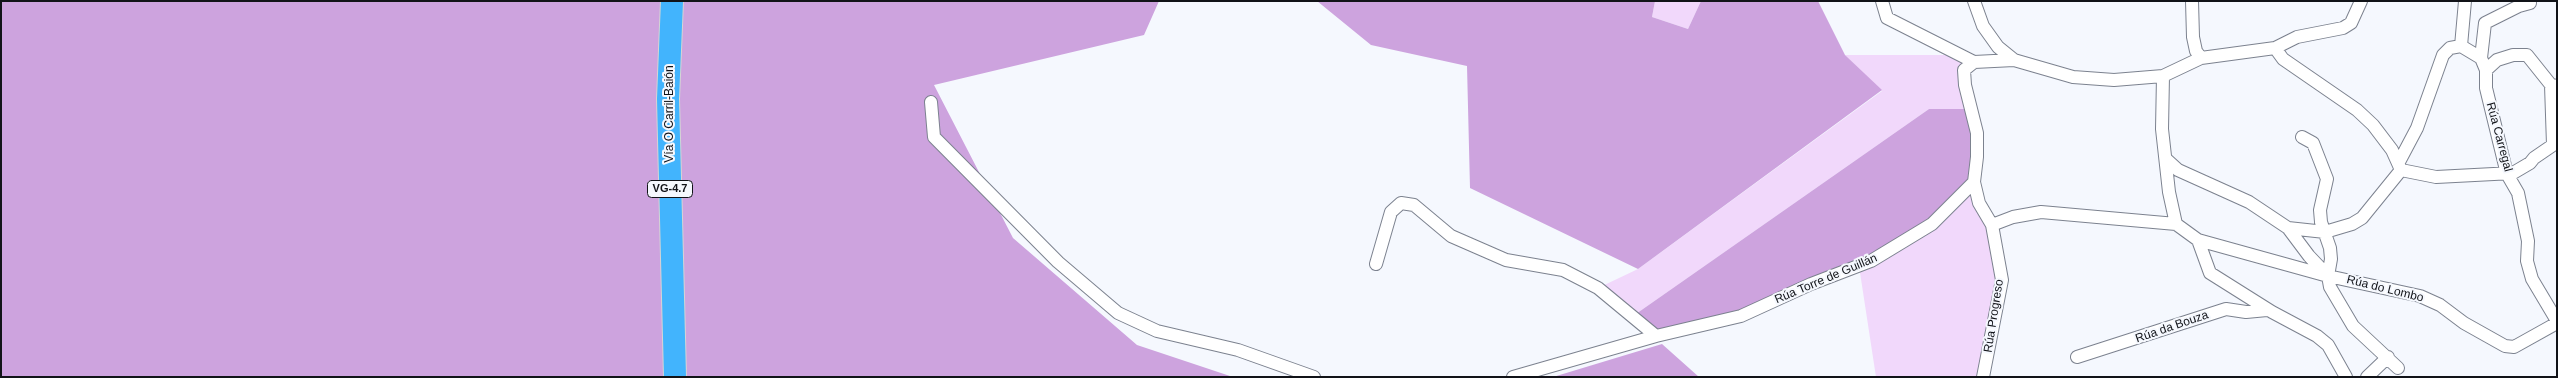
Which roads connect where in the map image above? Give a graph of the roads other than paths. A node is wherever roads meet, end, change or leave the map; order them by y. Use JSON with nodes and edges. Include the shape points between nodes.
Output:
{"nodes":[{"id":1,"x":672,"y":1,"type":"edge"},
{"id":2,"x":1882,"y":1,"type":"edge"},
{"id":3,"x":1974,"y":1,"type":"edge"},
{"id":4,"x":2192,"y":1,"type":"edge"},
{"id":5,"x":2361,"y":1,"type":"edge"},
{"id":6,"x":2465,"y":1,"type":"edge"},
{"id":7,"x":2530,"y":3,"type":"dead end"},
{"id":8,"x":2461,"y":46,"type":"junction"},
{"id":9,"x":2275,"y":48,"type":"junction"},
{"id":10,"x":2201,"y":58,"type":"junction"},
{"id":11,"x":2014,"y":60,"type":"junction"},
{"id":12,"x":1974,"y":62,"type":"junction"},
{"id":13,"x":2483,"y":64,"type":"junction"},
{"id":14,"x":2163,"y":76,"type":"junction"},
{"id":15,"x":2554,"y":86,"type":"edge"},
{"id":16,"x":931,"y":102,"type":"dead end"},
{"id":17,"x":2302,"y":137,"type":"dead end"},
{"id":18,"x":2167,"y":160,"type":"junction"},
{"id":19,"x":2400,"y":166,"type":"junction"},
{"id":20,"x":2507,"y":174,"type":"junction"},
{"id":21,"x":1974,"y":182,"type":"junction"},
{"id":22,"x":2176,"y":224,"type":"junction"},
{"id":23,"x":1992,"y":225,"type":"junction"},
{"id":24,"x":2288,"y":228,"type":"junction"},
{"id":25,"x":2325,"y":232,"type":"junction"},
{"id":26,"x":2198,"y":240,"type":"junction"},
{"id":27,"x":1376,"y":264,"type":"dead end"},
{"id":28,"x":2328,"y":276,"type":"junction"},
{"id":29,"x":2267,"y":310,"type":"junction"},
{"id":30,"x":2557,"y":322,"type":"edge"},
{"id":31,"x":1656,"y":336,"type":"junction"},
{"id":32,"x":2077,"y":357,"type":"dead end"},
{"id":33,"x":2388,"y":357,"type":"junction"},
{"id":34,"x":2398,"y":368,"type":"dead end"},
{"id":35,"x":675,"y":377,"type":"edge"},
{"id":36,"x":1314,"y":377,"type":"edge"},
{"id":37,"x":1514,"y":377,"type":"edge"},
{"id":38,"x":1983,"y":377,"type":"edge"},
{"id":39,"x":2346,"y":377,"type":"edge"},
{"id":40,"x":2367,"y":377,"type":"edge"}],
"edges":[{"from":1,"to":35,"type":"highway","name":"Vía O Carril-Baión","number":"VG-4.7","via":[[668,99]]},
{"from":2,"to":12,"type":"street","via":[[1887,18]]},
{"from":3,"to":11,"type":"street","via":[[1983,26],[1998,47]]},
{"from":4,"to":10,"type":"street","via":[[2193,37]]},
{"from":5,"to":9,"type":"street","via":[[2351,23],[2343,28],[2297,37]]},
{"from":6,"to":8,"type":"street"},
{"from":7,"to":13,"type":"street","name":"Rúa Carregal","via":[[2485,23]]},
{"from":8,"to":13,"type":"street"},
{"from":8,"to":19,"type":"street","via":[[2450,48],[2443,55]]},
{"from":9,"to":10,"type":"street"},
{"from":9,"to":19,"type":"street","via":[[2283,59],[2357,110],[2372,125]]},
{"from":10,"to":14,"type":"street"},
{"from":11,"to":12,"type":"street"},
{"from":11,"to":14,"type":"street","via":[[2073,77],[2114,80]]},
{"from":12,"to":21,"type":"street","via":[[1964,70],[1977,133],[1978,158]]},
{"from":13,"to":15,"type":"street","via":[[2513,55],[2527,55]]},
{"from":13,"to":20,"type":"street","name":"Rúa Carregal"},
{"from":14,"to":18,"type":"street","via":[[2162,129]]},
{"from":15,"to":20,"type":"street","via":[[2553,145],[2530,163]]},
{"from":16,"to":36,"type":"street","via":[[934,137],[1058,262],[1118,313],[1157,331],[1238,350]]},
{"from":17,"to":25,"type":"street","via":[[2313,143],[2327,179],[2320,210]]},
{"from":18,"to":22,"type":"street","via":[[2168,192]]},
{"from":18,"to":24,"type":"street","via":[[2178,170],[2250,202]]},
{"from":19,"to":20,"type":"street","via":[[2436,176]]},
{"from":19,"to":25,"type":"street","via":[[2374,206],[2362,218]]},
{"from":20,"to":30,"type":"street","name":"Rúa Carregal","via":[[2518,193],[2532,279]]},
{"from":21,"to":23,"type":"street","via":[[1979,203]]},
{"from":21,"to":31,"type":"street","name":"Rúa Torre de Guillán","via":[[1932,224],[1871,261],[1741,316]]},
{"from":22,"to":23,"type":"street","via":[[2041,212]]},
{"from":22,"to":26,"type":"street"},
{"from":23,"to":38,"type":"street","name":"Rúa Progreso","via":[[2002,280]]},
{"from":24,"to":25,"type":"street"},
{"from":24,"to":28,"type":"street"},
{"from":25,"to":28,"type":"street","via":[[2331,259]]},
{"from":26,"to":28,"type":"street","name":"Rúa do Lombo"},
{"from":26,"to":29,"type":"street","name":"Rúa da Bouza","via":[[2210,273]]},
{"from":27,"to":31,"type":"street","via":[[1391,212],[1401,203],[1414,205],[1451,236],[1506,260],[1563,270],[1590,284]]},
{"from":28,"to":30,"type":"street","name":"Rúa do Lombo","via":[[2420,296],[2505,346],[2514,347]]},
{"from":28,"to":33,"type":"street","via":[[2337,302],[2354,326]]},
{"from":29,"to":32,"type":"street","name":"Rúa da Bouza","via":[[2246,312],[2226,308]]},
{"from":29,"to":39,"type":"street","name":"Rúa da Bouza","via":[[2318,336],[2328,345]]},
{"from":31,"to":37,"type":"street","name":"Rúa Torre de Guillán"},
{"from":33,"to":34,"type":"street"},
{"from":33,"to":40,"type":"street"}]}
